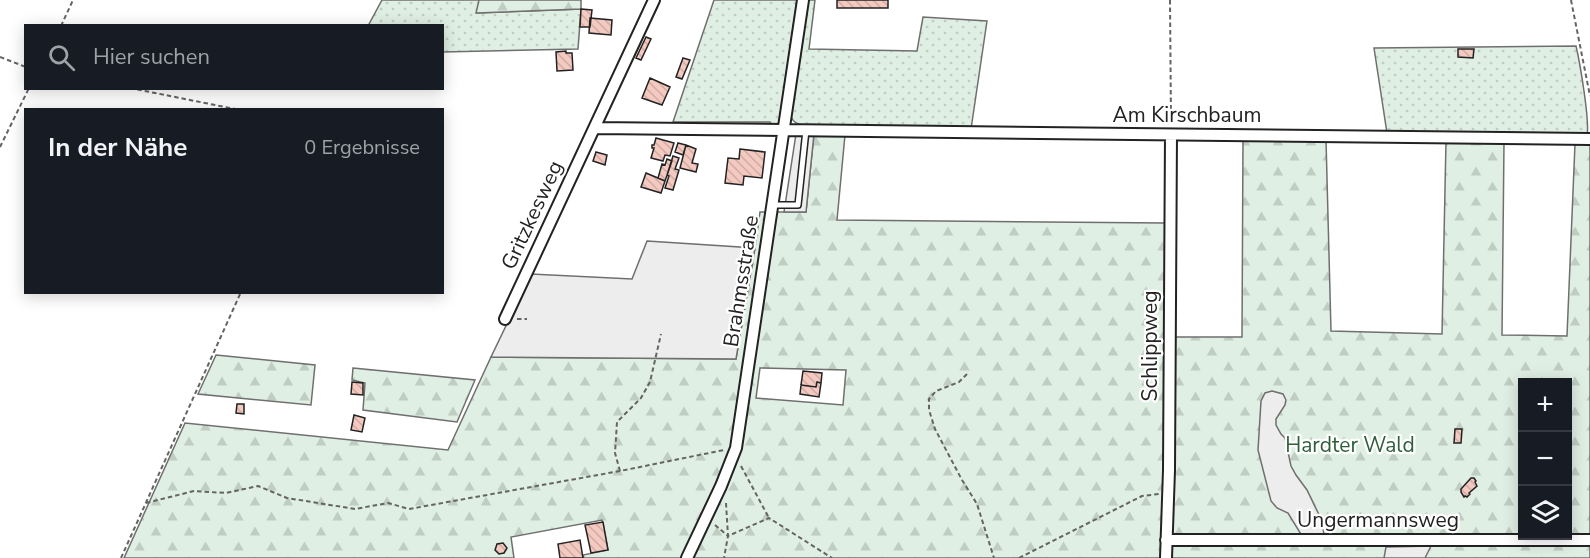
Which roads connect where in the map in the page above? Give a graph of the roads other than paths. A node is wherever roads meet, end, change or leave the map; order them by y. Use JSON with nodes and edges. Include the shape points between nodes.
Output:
{"nodes":[{"id":1,"x":654,"y":0,"type":"edge"},
{"id":2,"x":803,"y":0,"type":"edge"},
{"id":3,"x":595,"y":128,"type":"junction"},
{"id":4,"x":783,"y":130,"type":"junction"},
{"id":5,"x":806,"y":130,"type":"junction"},
{"id":6,"x":1171,"y":135,"type":"junction"},
{"id":7,"x":1590,"y":139,"type":"edge"},
{"id":8,"x":772,"y":205,"type":"junction"},
{"id":9,"x":505,"y":319,"type":"dead end"},
{"id":10,"x":1166,"y":540,"type":"junction"},
{"id":11,"x":1590,"y":540,"type":"edge"},
{"id":12,"x":687,"y":558,"type":"edge"},
{"id":13,"x":1166,"y":558,"type":"edge"}],
"edges":[{"from":1,"to":3,"type":"street","name":"Gritzkesweg"},
{"from":2,"to":4,"type":"street","name":"Brahmsstraße"},
{"from":3,"to":4,"type":"street"},
{"from":3,"to":9,"type":"street","name":"Gritzkesweg"},
{"from":4,"to":5,"type":"street","name":"Am Kirschbaum"},
{"from":4,"to":8,"type":"street","name":"Brahmsstraße"},
{"from":5,"to":6,"type":"street","name":"Am Kirschbaum"},
{"from":5,"to":8,"type":"lane","via":[[798,205]]},
{"from":6,"to":7,"type":"street","name":"Am Kirschbaum"},
{"from":6,"to":10,"type":"street","name":"Schlippweg"},
{"from":8,"to":12,"type":"street","name":"Brahmsstraße","via":[[735,451]]},
{"from":10,"to":11,"type":"street","name":"Ungermannsweg"},
{"from":10,"to":13,"type":"street","name":"Schlippweg"}]}
